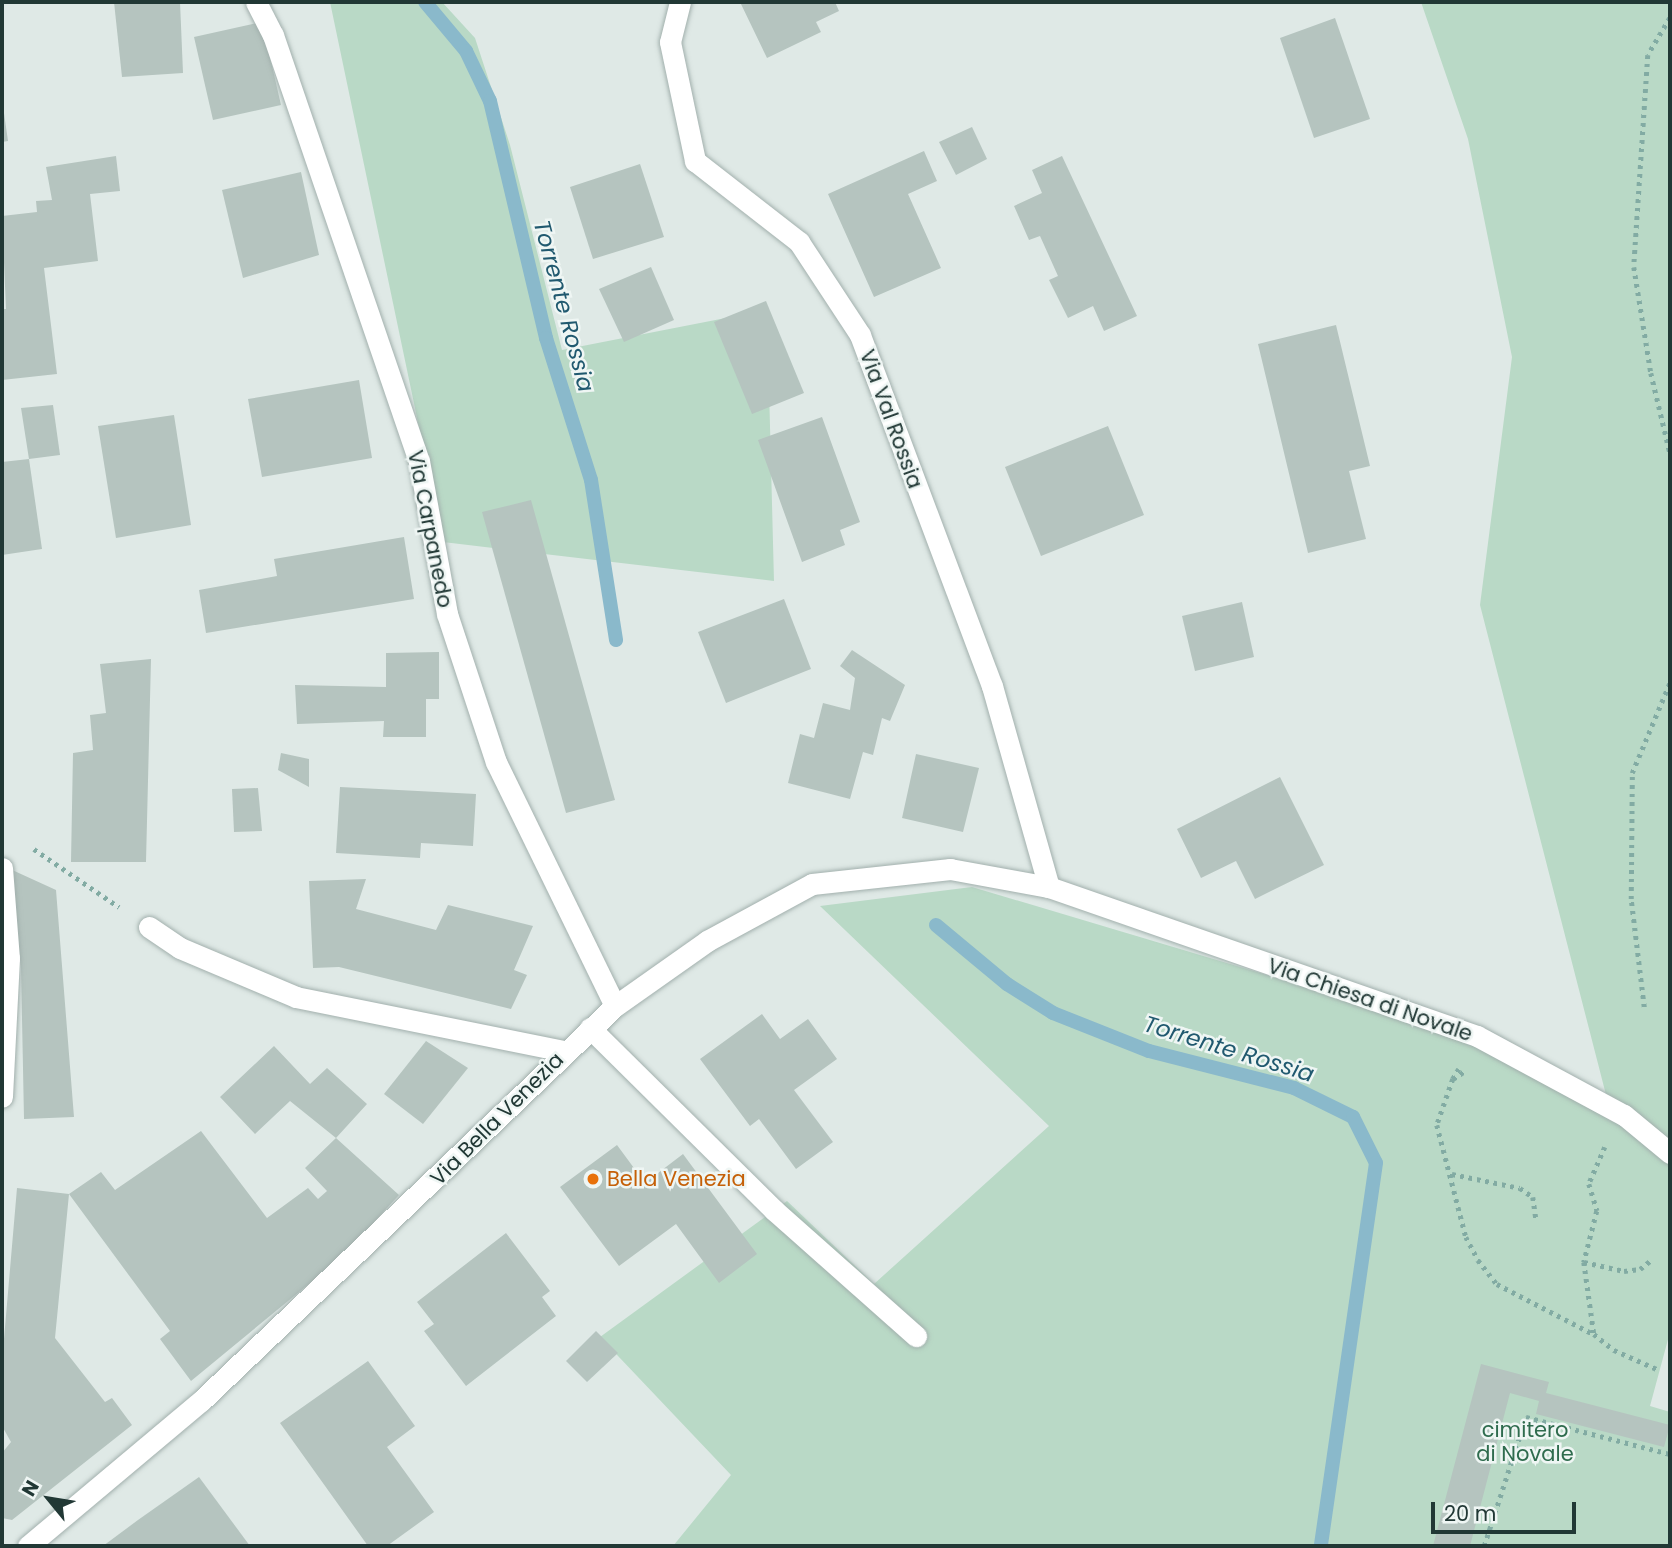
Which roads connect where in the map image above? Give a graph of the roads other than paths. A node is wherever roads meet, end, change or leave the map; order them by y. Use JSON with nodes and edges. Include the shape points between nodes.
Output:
{"nodes":[{"id":1,"x":256,"y":2,"type":"edge"},
{"id":2,"x":680,"y":2,"type":"edge"},
{"id":3,"x":2,"y":869,"type":"edge"},
{"id":4,"x":1049,"y":887,"type":"junction"},
{"id":5,"x":149,"y":928,"type":"road end"},
{"id":6,"x":615,"y":1006,"type":"junction"},
{"id":7,"x":590,"y":1028,"type":"junction"},
{"id":8,"x":565,"y":1051,"type":"junction"},
{"id":9,"x":2,"y":1097,"type":"edge"},
{"id":10,"x":1670,"y":1153,"type":"edge"},
{"id":11,"x":916,"y":1336,"type":"dead end"},
{"id":12,"x":28,"y":1546,"type":"edge"}],
"edges":[{"from":1,"to":6,"type":"street","name":"Via Carpanedo","via":[[277,48],[419,461],[447,614],[496,762]]},
{"from":2,"to":4,"type":"street","name":"Via Val Rossia","via":[[670,43],[695,161],[799,242],[860,335],[992,686]]},
{"from":3,"to":9,"type":"street","via":[[9,958]]},
{"from":4,"to":6,"type":"street","name":"Via Bella Venezia","via":[[950,869],[812,884],[707,941]]},
{"from":4,"to":10,"type":"street","name":"Via Chiesa di Novale","via":[[1477,1036],[1623,1115]]},
{"from":5,"to":8,"type":"street","via":[[180,948],[296,997]]},
{"from":6,"to":7,"type":"street","name":"Via Bella Venezia"},
{"from":7,"to":8,"type":"street","name":"Via Bella Venezia"},
{"from":7,"to":11,"type":"street","via":[[774,1210]]},
{"from":8,"to":12,"type":"street","name":"Via Bella Venezia","via":[[485,1134],[201,1401]]}]}
